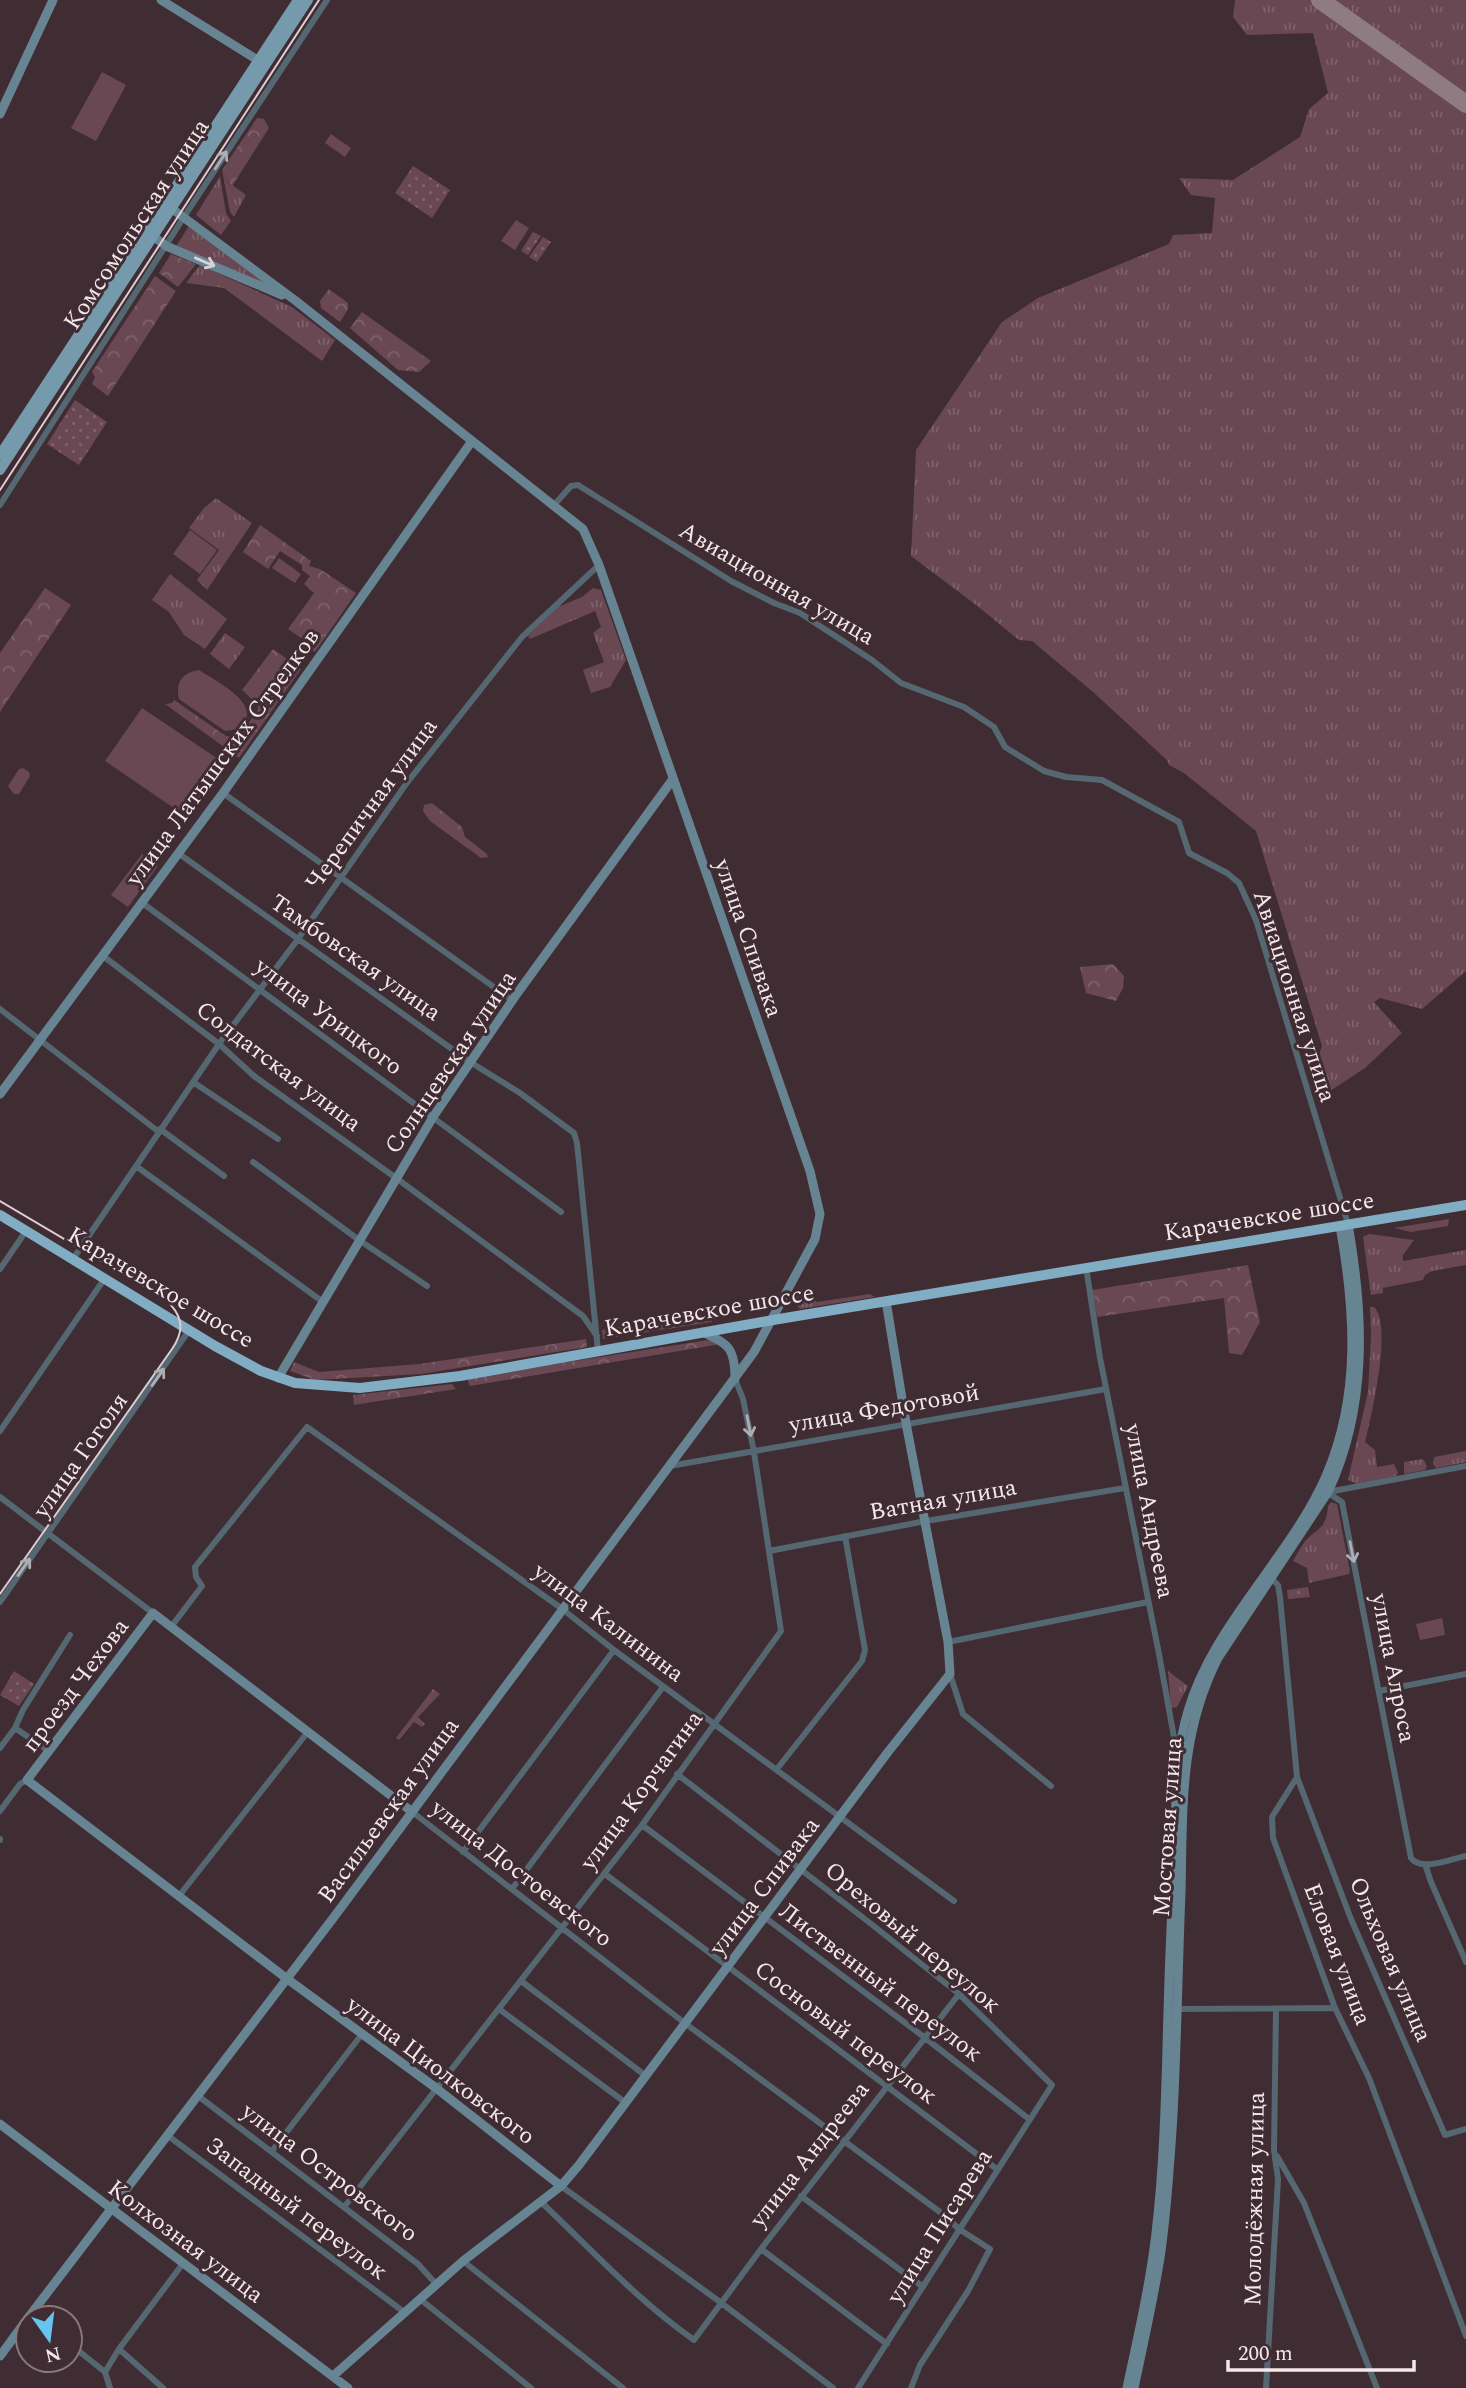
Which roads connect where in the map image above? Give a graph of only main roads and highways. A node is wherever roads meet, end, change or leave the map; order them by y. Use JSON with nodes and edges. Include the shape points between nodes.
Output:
{"nodes":[{"id":1,"x":53,"y":0,"type":"edge"},
{"id":2,"x":161,"y":0,"type":"edge"},
{"id":3,"x":298,"y":0,"type":"edge"},
{"id":4,"x":308,"y":0,"type":"edge"},
{"id":5,"x":262,"y":63,"type":"junction"},
{"id":6,"x":0,"y":114,"type":"edge"},
{"id":7,"x":171,"y":208,"type":"junction"},
{"id":8,"x":150,"y":233,"type":"junction"},
{"id":9,"x":296,"y":301,"type":"junction"},
{"id":10,"x":472,"y":440,"type":"junction"},
{"id":11,"x":0,"y":455,"type":"edge"},
{"id":12,"x":0,"y":470,"type":"edge"},
{"id":13,"x":673,"y":779,"type":"junction"},
{"id":14,"x":0,"y":1094,"type":"edge"},
{"id":15,"x":1466,"y":1205,"type":"edge"},
{"id":16,"x":0,"y":1215,"type":"edge"},
{"id":17,"x":1344,"y":1225,"type":"junction"},
{"id":18,"x":886,"y":1301,"type":"junction"},
{"id":19,"x":773,"y":1320,"type":"junction"},
{"id":20,"x":702,"y":1332,"type":"junction"},
{"id":21,"x":278,"y":1378,"type":"junction"},
{"id":22,"x":735,"y":1379,"type":"junction"},
{"id":23,"x":1324,"y":1491,"type":"junction"},
{"id":24,"x":153,"y":1613,"type":"joint"},
{"id":25,"x":27,"y":1780,"type":"joint"},
{"id":26,"x":411,"y":1811,"type":"junction"},
{"id":27,"x":286,"y":1979,"type":"junction"},
{"id":28,"x":1172,"y":2009,"type":"junction"},
{"id":29,"x":0,"y":2124,"type":"edge"},
{"id":30,"x":561,"y":2186,"type":"junction"},
{"id":31,"x":111,"y":2209,"type":"junction"},
{"id":32,"x":42,"y":2304,"type":"edge"},
{"id":33,"x":14,"y":2339,"type":"edge"},
{"id":34,"x":0,"y":2356,"type":"edge"},
{"id":35,"x":333,"y":2376,"type":"junction"},
{"id":36,"x":348,"y":2388,"type":"edge"},
{"id":37,"x":1127,"y":2388,"type":"edge"},
{"id":38,"x":1134,"y":2388,"type":"edge"}],
"edges":[{"from":1,"to":6,"type":"main road"},
{"from":2,"to":5,"type":"main road"},
{"from":3,"to":5,"type":"main road","name":"Комсомольская улица"},
{"from":4,"to":5,"type":"main road","name":"Комсомольская улица"},
{"from":5,"to":7,"type":"main road","name":"Комсомольская улица"},
{"from":5,"to":8,"type":"main road","name":"Комсомольская улица"},
{"from":7,"to":8,"type":"main road","name":"Комсомольская улица"},
{"from":7,"to":9,"type":"main road"},
{"from":8,"to":9,"type":"main road","one_way":true,"via":[[166,246]]},
{"from":8,"to":11,"type":"main road","name":"Комсомольская улица"},
{"from":8,"to":12,"type":"main road","name":"Комсомольская улица"},
{"from":9,"to":10,"type":"main road"},
{"from":10,"to":13,"type":"main road","name":"улица Спивака","via":[[583,530]]},
{"from":10,"to":14,"type":"main road","name":"улица Латышских Стрелков","via":[[223,793]]},
{"from":13,"to":19,"type":"main road","name":"улица Спивака","via":[[818,1202],[815,1239]]},
{"from":13,"to":21,"type":"main road","name":"Солнцевская улица","via":[[433,1117]]},
{"from":15,"to":17,"type":"highway","name":"Карачевское шоссе"},
{"from":16,"to":21,"type":"highway","name":"Карачевское шоссе","via":[[245,1363]]},
{"from":17,"to":18,"type":"highway","name":"Карачевское шоссе"},
{"from":17,"to":23,"type":"main road","name":"Мостовая улица","via":[[1359,1297],[1360,1362],[1350,1427],[1335,1477]]},
{"from":18,"to":19,"type":"highway","name":"Карачевское шоссе"},
{"from":18,"to":30,"type":"main road","name":"улица Спивака","via":[[950,1674]]},
{"from":19,"to":20,"type":"highway","name":"Карачевское шоссе"},
{"from":19,"to":22,"type":"main road","name":"Васильевская улица"},
{"from":20,"to":21,"type":"highway","name":"Карачевское шоссе","via":[[390,1386],[331,1387]]},
{"from":20,"to":22,"type":"main road","via":[[731,1350]]},
{"from":22,"to":26,"type":"main road","name":"Васильевская улица"},
{"from":23,"to":28,"type":"main road","name":"Мостовая улица","via":[[1207,1681],[1188,1744]]},
{"from":23,"to":28,"type":"main road","name":"Мостовая улица","via":[[1212,1654],[1188,1711],[1178,1761]]},
{"from":24,"to":25,"type":"main road","name":"проезд Чехова"},
{"from":24,"to":26,"type":"main road","name":"улица Достоевского"},
{"from":25,"to":27,"type":"main road","name":"улица Циолковского"},
{"from":26,"to":27,"type":"main road","name":"Васильевская улица"},
{"from":27,"to":30,"type":"main road","name":"улица Циолковского"},
{"from":27,"to":31,"type":"main road","name":"Васильевская улица"},
{"from":28,"to":37,"type":"main road","name":"Мостовая улица","via":[[1156,2232]]},
{"from":28,"to":38,"type":"main road","name":"Мостовая улица","via":[[1173,2115],[1163,2233]]},
{"from":29,"to":31,"type":"main road","name":"Колхозная улица"},
{"from":30,"to":35,"type":"main road","name":"улица Спивака","via":[[463,2261]]},
{"from":31,"to":32,"type":"main road","name":"Васильевская улица"},
{"from":31,"to":35,"type":"main road","name":"Колхозная улица"},
{"from":33,"to":34,"type":"main road","name":"Васильевская улица"},
{"from":35,"to":36,"type":"main road","name":"Колхозная улица"}]}
